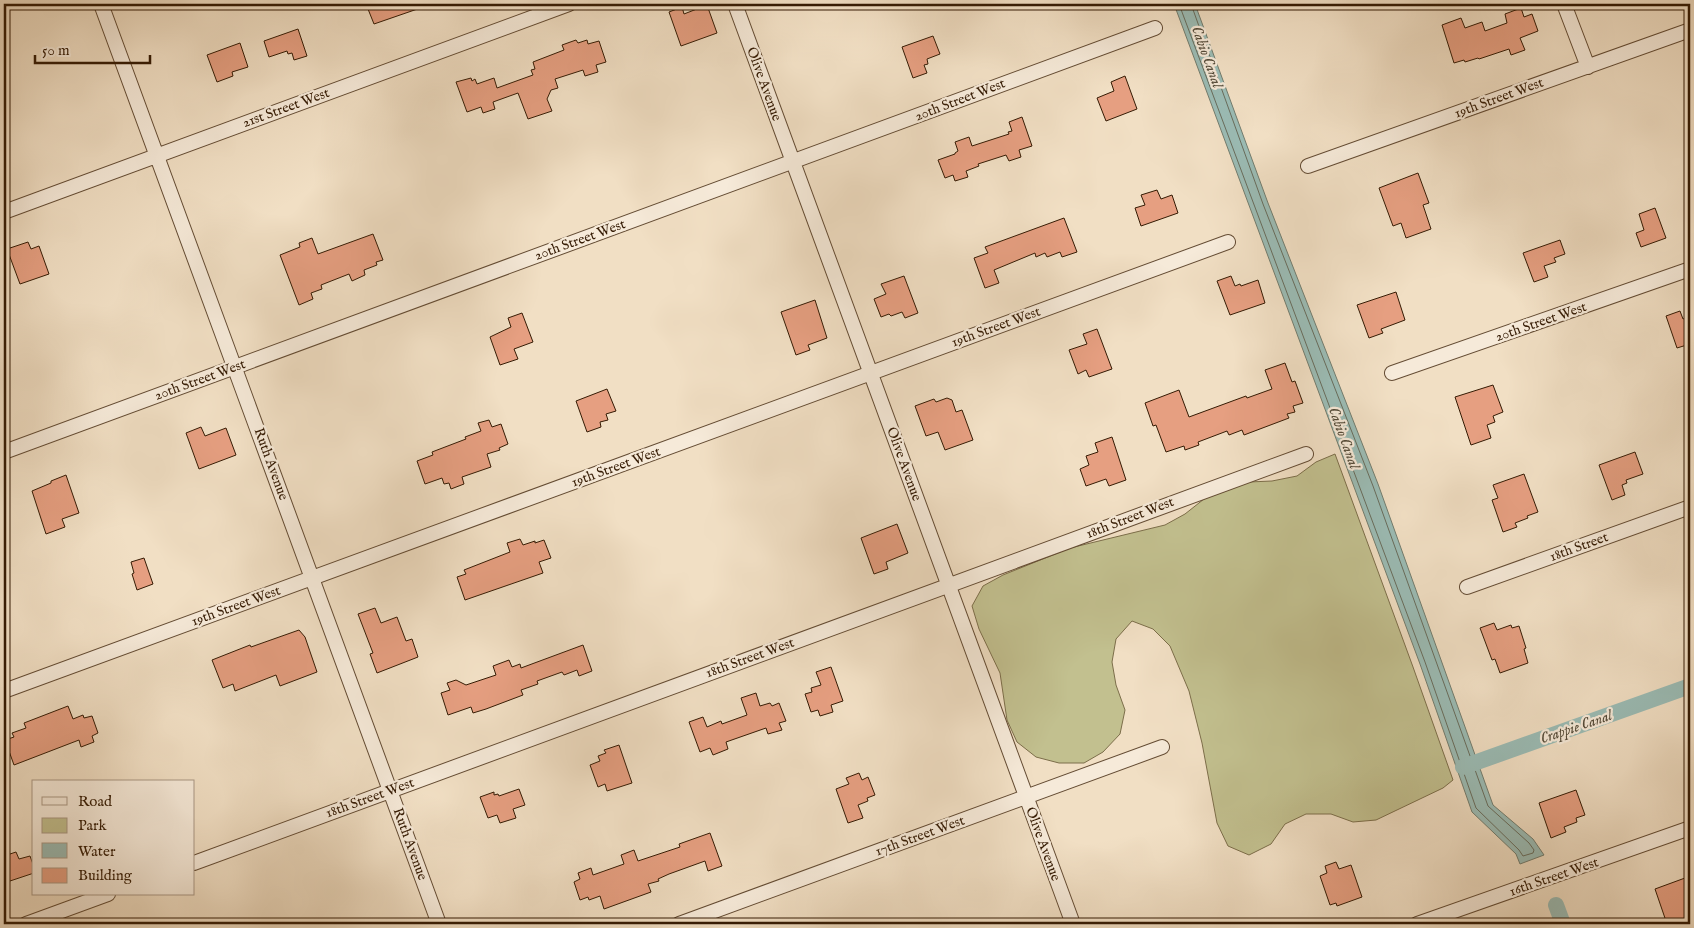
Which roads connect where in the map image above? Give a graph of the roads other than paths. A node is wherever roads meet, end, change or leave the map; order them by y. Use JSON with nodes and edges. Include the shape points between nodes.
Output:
{"nodes":[{"id":1,"x":101,"y":4,"type":"edge"},
{"id":2,"x":569,"y":4,"type":"edge"},
{"id":3,"x":735,"y":4,"type":"edge"},
{"id":4,"x":1564,"y":4,"type":"edge"},
{"id":5,"x":1155,"y":28,"type":"dead end"},
{"id":6,"x":1690,"y":30,"type":"edge"},
{"id":7,"x":1588,"y":66,"type":"junction"},
{"id":8,"x":157,"y":155,"type":"junction"},
{"id":9,"x":792,"y":162,"type":"junction"},
{"id":10,"x":1308,"y":166,"type":"dead end"},
{"id":11,"x":4,"y":212,"type":"edge"},
{"id":12,"x":1228,"y":242,"type":"dead end"},
{"id":13,"x":1690,"y":269,"type":"edge"},
{"id":14,"x":235,"y":367,"type":"junction"},
{"id":15,"x":871,"y":373,"type":"junction"},
{"id":16,"x":1392,"y":373,"type":"dead end"},
{"id":17,"x":4,"y":452,"type":"edge"},
{"id":18,"x":1306,"y":454,"type":"dead end"},
{"id":19,"x":1690,"y":507,"type":"edge"},
{"id":20,"x":312,"y":578,"type":"junction"},
{"id":21,"x":947,"y":586,"type":"junction"},
{"id":22,"x":1467,"y":587,"type":"dead end"},
{"id":23,"x":4,"y":691,"type":"edge"},
{"id":24,"x":1162,"y":747,"type":"dead end"},
{"id":25,"x":390,"y":790,"type":"junction"},
{"id":26,"x":1026,"y":797,"type":"junction"},
{"id":27,"x":1690,"y":828,"type":"edge"},
{"id":28,"x":195,"y":862,"type":"edge"},
{"id":29,"x":103,"y":896,"type":"edge"},
{"id":30,"x":26,"y":924,"type":"edge"},
{"id":31,"x":439,"y":924,"type":"edge"},
{"id":32,"x":679,"y":924,"type":"edge"},
{"id":33,"x":1073,"y":924,"type":"edge"},
{"id":34,"x":1417,"y":924,"type":"edge"}],
"edges":[{"from":1,"to":8,"type":"street","name":"Ruth Avenue"},
{"from":2,"to":8,"type":"street","name":"21st Street West"},
{"from":3,"to":9,"type":"street","name":"Olive Avenue"},
{"from":4,"to":7,"type":"street"},
{"from":5,"to":9,"type":"street","name":"20th Street West"},
{"from":6,"to":7,"type":"street","name":"19th Street West"},
{"from":7,"to":10,"type":"street","name":"19th Street West"},
{"from":8,"to":11,"type":"street","name":"21st Street West"},
{"from":8,"to":14,"type":"street","name":"Ruth Avenue"},
{"from":9,"to":14,"type":"street","name":"20th Street West"},
{"from":9,"to":15,"type":"street","name":"Olive Avenue"},
{"from":12,"to":15,"type":"street","name":"19th Street West"},
{"from":13,"to":16,"type":"street","name":"20th Street West"},
{"from":14,"to":17,"type":"street","name":"20th Street West"},
{"from":14,"to":20,"type":"street","name":"Ruth Avenue"},
{"from":15,"to":20,"type":"street","name":"19th Street West"},
{"from":15,"to":21,"type":"street","name":"Olive Avenue"},
{"from":18,"to":21,"type":"street","name":"18th Street West"},
{"from":19,"to":22,"type":"street","name":"18th Street"},
{"from":20,"to":23,"type":"street","name":"19th Street West"},
{"from":20,"to":25,"type":"street","name":"Ruth Avenue"},
{"from":21,"to":25,"type":"street","name":"18th Street West"},
{"from":21,"to":26,"type":"street","name":"Olive Avenue"},
{"from":24,"to":26,"type":"street","name":"17th Street West"},
{"from":25,"to":28,"type":"street","name":"18th Street West"},
{"from":25,"to":31,"type":"street","name":"Ruth Avenue"},
{"from":26,"to":32,"type":"street","name":"17th Street West"},
{"from":26,"to":33,"type":"street","name":"Olive Avenue"},
{"from":27,"to":34,"type":"street","name":"16th Street West"},
{"from":29,"to":30,"type":"street"}]}
